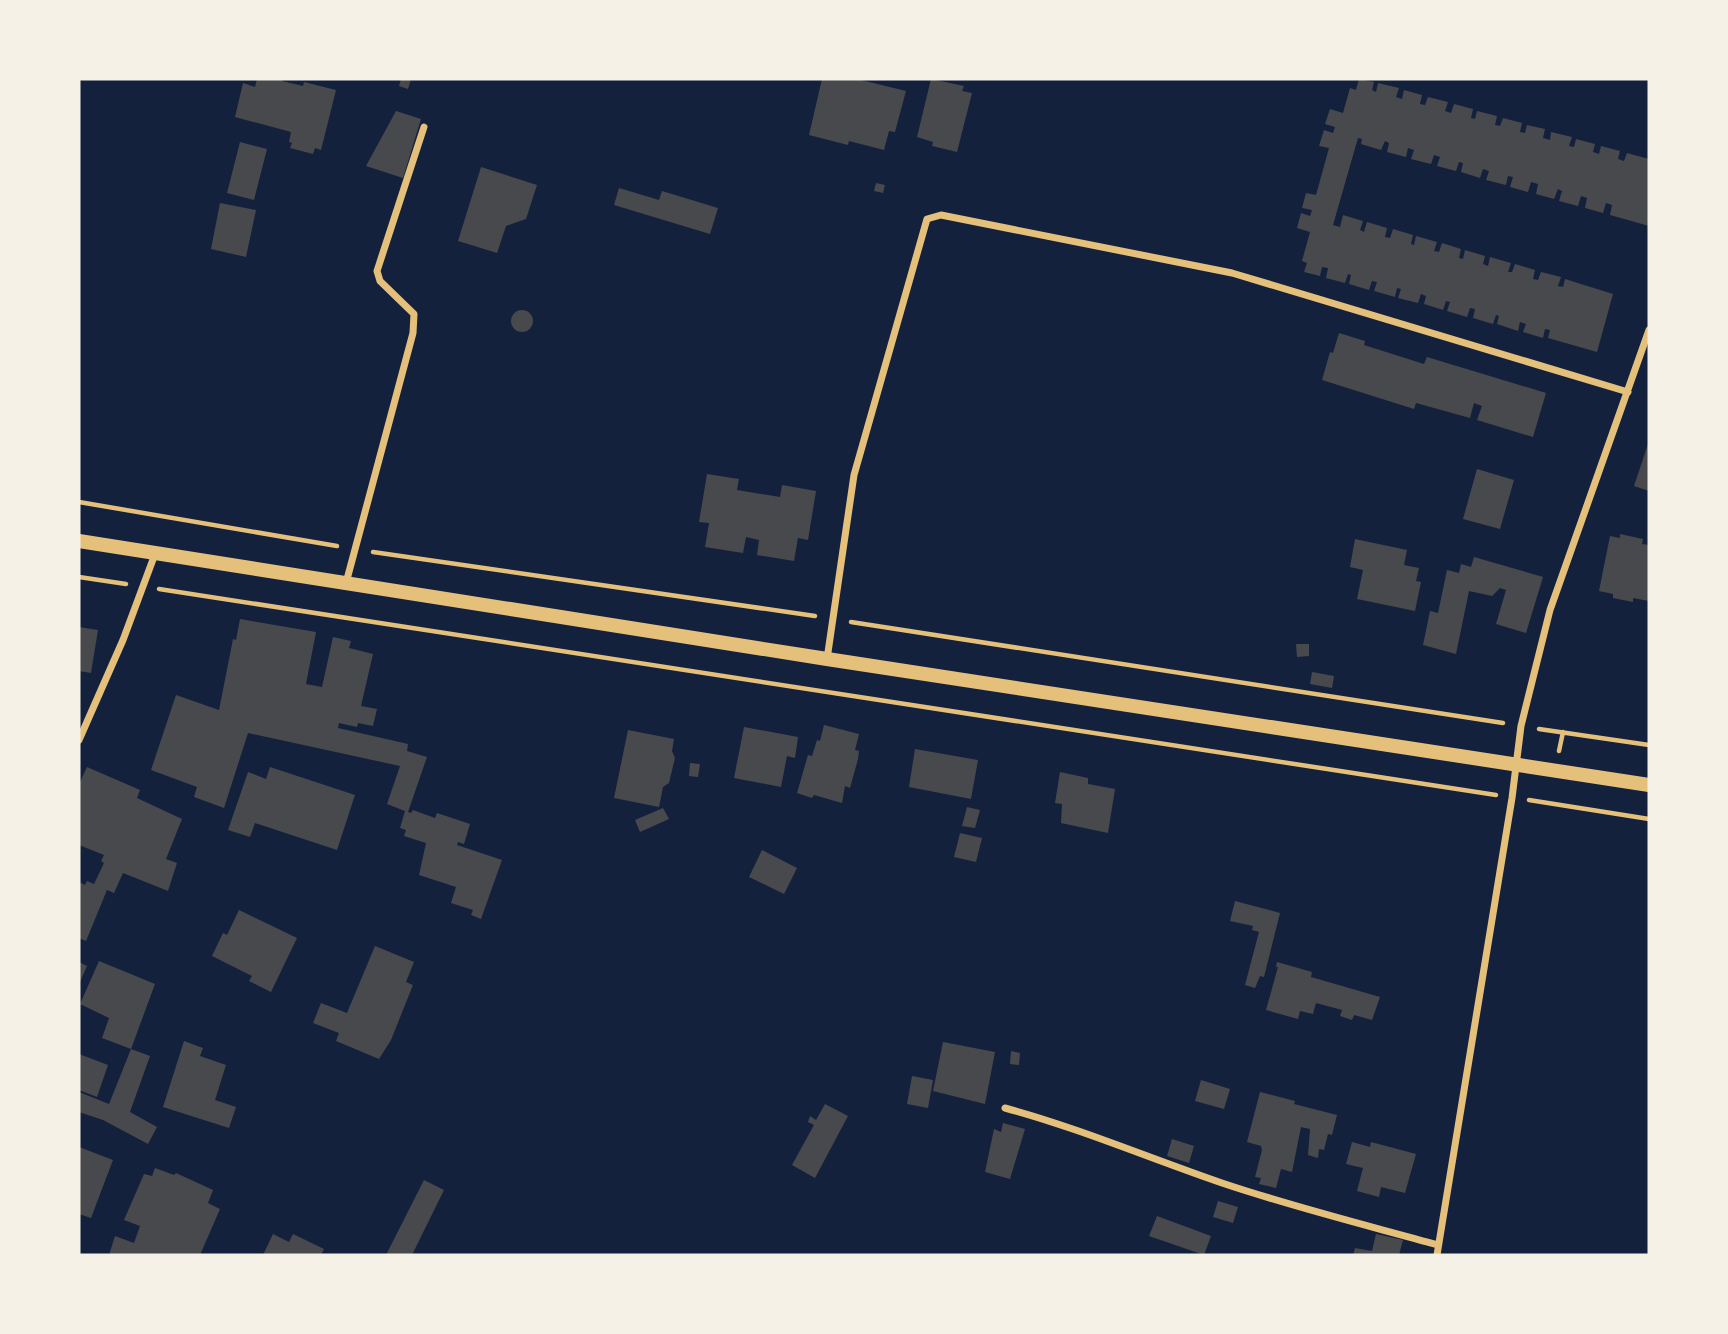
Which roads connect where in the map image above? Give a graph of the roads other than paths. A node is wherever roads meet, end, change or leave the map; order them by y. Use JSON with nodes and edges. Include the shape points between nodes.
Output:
{"nodes":[{"id":1,"x":424,"y":127,"type":"dead end"},
{"id":2,"x":1649,"y":330,"type":"edge"},
{"id":3,"x":1628,"y":391,"type":"junction"},
{"id":4,"x":79,"y":541,"type":"edge"},
{"id":5,"x":155,"y":553,"type":"junction"},
{"id":6,"x":346,"y":584,"type":"junction"},
{"id":7,"x":827,"y":659,"type":"junction"},
{"id":8,"x":79,"y":740,"type":"edge"},
{"id":9,"x":1516,"y":766,"type":"junction"},
{"id":10,"x":1649,"y":785,"type":"edge"},
{"id":11,"x":1005,"y":1108,"type":"dead end"},
{"id":12,"x":1438,"y":1245,"type":"junction"},
{"id":13,"x":1437,"y":1255,"type":"edge"}],
"edges":[{"from":1,"to":6,"type":"street","via":[[377,271],[380,281],[414,314],[414,332]]},
{"from":2,"to":3,"type":"street"},
{"from":3,"to":7,"type":"street","via":[[1232,273],[941,215],[927,219],[854,475]]},
{"from":3,"to":9,"type":"street","via":[[1550,610],[1521,726]]},
{"from":4,"to":5,"type":"main road"},
{"from":5,"to":6,"type":"main road"},
{"from":5,"to":8,"type":"street"},
{"from":6,"to":7,"type":"main road"},
{"from":7,"to":9,"type":"main road"},
{"from":9,"to":10,"type":"main road"},
{"from":9,"to":12,"type":"street"},
{"from":11,"to":12,"type":"street","via":[[1224,1184]]},
{"from":12,"to":13,"type":"street"}]}
